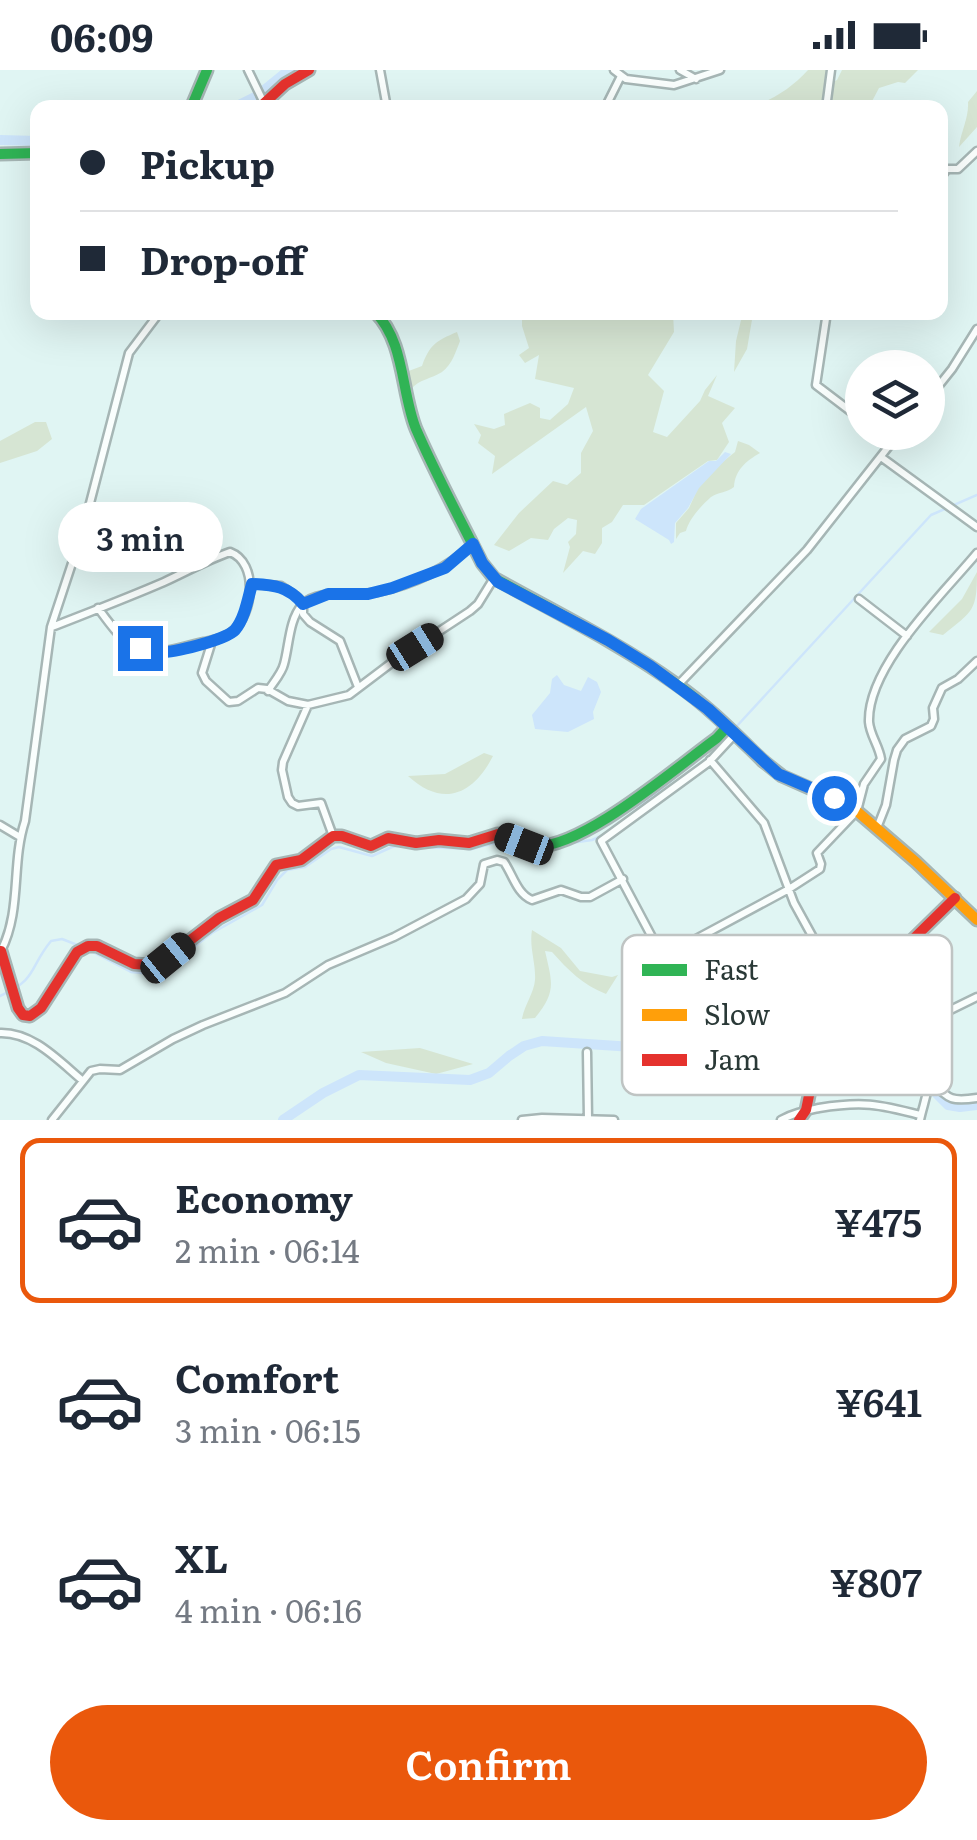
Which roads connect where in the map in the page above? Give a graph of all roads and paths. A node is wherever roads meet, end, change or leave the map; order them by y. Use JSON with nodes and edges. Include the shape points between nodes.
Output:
{"nodes":[{"id":1,"x":207,"y":70,"type":"edge"},
{"id":2,"x":248,"y":70,"type":"edge"},
{"id":3,"x":309,"y":70,"type":"edge"},
{"id":4,"x":380,"y":70,"type":"edge"},
{"id":5,"x":614,"y":70,"type":"edge"},
{"id":6,"x":680,"y":70,"type":"edge"},
{"id":7,"x":717,"y":70,"type":"edge"},
{"id":8,"x":831,"y":70,"type":"edge"},
{"id":9,"x":620,"y":76,"type":"junction"},
{"id":10,"x":696,"y":79,"type":"junction"},
{"id":11,"x":194,"y":100,"type":"edge"},
{"id":12,"x":261,"y":100,"type":"edge"},
{"id":13,"x":266,"y":100,"type":"edge"},
{"id":14,"x":386,"y":100,"type":"edge"},
{"id":15,"x":609,"y":100,"type":"edge"},
{"id":16,"x":827,"y":100,"type":"edge"},
{"id":17,"x":977,"y":150,"type":"edge"},
{"id":18,"x":30,"y":153,"type":"edge"},
{"id":19,"x":0,"y":154,"type":"edge"},
{"id":20,"x":948,"y":169,"type":"edge"},
{"id":21,"x":154,"y":320,"type":"edge"},
{"id":22,"x":382,"y":320,"type":"edge"},
{"id":23,"x":827,"y":320,"type":"edge"},
{"id":24,"x":977,"y":329,"type":"edge"},
{"id":25,"x":945,"y":378,"type":"edge"},
{"id":26,"x":845,"y":407,"type":"edge"},
{"id":27,"x":886,"y":450,"type":"edge"},
{"id":28,"x":882,"y":456,"type":"junction"},
{"id":29,"x":977,"y":527,"type":"edge"},
{"id":30,"x":473,"y":544,"type":"junction"},
{"id":31,"x":977,"y":553,"type":"edge"},
{"id":32,"x":494,"y":578,"type":"junction"},
{"id":33,"x":252,"y":584,"type":"junction"},
{"id":34,"x":859,"y":599,"type":"dead end"},
{"id":35,"x":303,"y":604,"type":"junction"},
{"id":36,"x":98,"y":608,"type":"junction"},
{"id":37,"x":51,"y":627,"type":"junction"},
{"id":38,"x":907,"y":636,"type":"junction"},
{"id":39,"x":212,"y":641,"type":"junction"},
{"id":40,"x":977,"y":661,"type":"edge"},
{"id":41,"x":678,"y":686,"type":"junction"},
{"id":42,"x":358,"y":687,"type":"junction"},
{"id":43,"x":268,"y":691,"type":"junction"},
{"id":44,"x":308,"y":705,"type":"junction"},
{"id":45,"x":731,"y":731,"type":"junction"},
{"id":46,"x":710,"y":760,"type":"junction"},
{"id":47,"x":857,"y":811,"type":"junction"},
{"id":48,"x":0,"y":825,"type":"edge"},
{"id":49,"x":878,"y":828,"type":"junction"},
{"id":50,"x":333,"y":836,"type":"junction"},
{"id":51,"x":20,"y":837,"type":"junction"},
{"id":52,"x":623,"y":879,"type":"junction"},
{"id":53,"x":789,"y":889,"type":"junction"},
{"id":54,"x":955,"y":898,"type":"junction"},
{"id":55,"x":977,"y":920,"type":"edge"},
{"id":56,"x":651,"y":935,"type":"edge"},
{"id":57,"x":702,"y":935,"type":"edge"},
{"id":58,"x":812,"y":935,"type":"edge"},
{"id":59,"x":917,"y":935,"type":"edge"},
{"id":60,"x":0,"y":952,"type":"edge"},
{"id":61,"x":977,"y":997,"type":"edge"},
{"id":62,"x":952,"y":1009,"type":"edge"},
{"id":63,"x":0,"y":1033,"type":"edge"},
{"id":64,"x":587,"y":1052,"type":"dead end"},
{"id":65,"x":83,"y":1081,"type":"junction"},
{"id":66,"x":944,"y":1095,"type":"edge"},
{"id":67,"x":977,"y":1098,"type":"edge"},
{"id":68,"x":803,"y":1115,"type":"edge"},
{"id":69,"x":920,"y":1118,"type":"edge"},
{"id":70,"x":588,"y":1119,"type":"edge"},
{"id":71,"x":52,"y":1120,"type":"edge"},
{"id":72,"x":522,"y":1120,"type":"edge"},
{"id":73,"x":614,"y":1120,"type":"edge"},
{"id":74,"x":781,"y":1120,"type":"edge"}],
"edges":[{"from":1,"to":11,"type":"street"},
{"from":2,"to":12,"type":"street"},
{"from":3,"to":13,"type":"street"},
{"from":4,"to":14,"type":"street"},
{"from":5,"to":9,"type":"street"},
{"from":6,"to":10,"type":"street"},
{"from":7,"to":10,"type":"street"},
{"from":8,"to":16,"type":"street"},
{"from":9,"to":10,"type":"street","via":[[674,86]]},
{"from":9,"to":15,"type":"street"},
{"from":17,"to":20,"type":"street","via":[[960,168]]},
{"from":18,"to":19,"type":"street"},
{"from":21,"to":37,"type":"street","via":[[129,353]]},
{"from":22,"to":30,"type":"street","via":[[415,426]]},
{"from":23,"to":26,"type":"street","via":[[816,385]]},
{"from":24,"to":25,"type":"street"},
{"from":27,"to":28,"type":"street"},
{"from":28,"to":29,"type":"street"},
{"from":28,"to":41,"type":"street","via":[[807,550]]},
{"from":30,"to":32,"type":"street"},
{"from":30,"to":35,"type":"street","via":[[445,568],[392,588],[328,594]]},
{"from":31,"to":38,"type":"street"},
{"from":32,"to":41,"type":"street"},
{"from":32,"to":42,"type":"street","via":[[466,614]]},
{"from":33,"to":35,"type":"street","via":[[281,586]]},
{"from":33,"to":36,"type":"street","via":[[230,552]]},
{"from":33,"to":39,"type":"street","via":[[240,622]]},
{"from":34,"to":38,"type":"street"},
{"from":35,"to":42,"type":"street","via":[[307,619],[340,640]]},
{"from":35,"to":43,"type":"street","via":[[283,669]]},
{"from":36,"to":37,"type":"street"},
{"from":36,"to":39,"type":"street","via":[[140,648],[172,652]]},
{"from":37,"to":51,"type":"street"},
{"from":38,"to":47,"type":"street","via":[[884,668],[872,702],[869,726],[882,758],[864,784]]},
{"from":39,"to":43,"type":"street","via":[[202,673],[226,700],[234,703],[258,688]]},
{"from":40,"to":49,"type":"street","via":[[942,688],[931,726],[900,745]]},
{"from":41,"to":45,"type":"street"},
{"from":42,"to":44,"type":"street"},
{"from":43,"to":44,"type":"street"},
{"from":44,"to":50,"type":"street","via":[[283,775],[292,803],[322,803]]},
{"from":45,"to":46,"type":"street"},
{"from":45,"to":47,"type":"street","via":[[778,774]]},
{"from":45,"to":50,"type":"street","via":[[594,828],[548,846],[498,834],[469,843],[388,838],[371,846]]},
{"from":46,"to":52,"type":"street","via":[[602,840]]},
{"from":46,"to":53,"type":"street","via":[[764,823]]},
{"from":47,"to":49,"type":"street"},
{"from":47,"to":53,"type":"street","via":[[818,851],[820,869]]},
{"from":48,"to":51,"type":"street"},
{"from":49,"to":54,"type":"street"},
{"from":50,"to":60,"type":"street","via":[[301,860],[276,865],[253,900],[162,962],[130,963],[98,946],[76,952],[30,1016],[18,1008]]},
{"from":51,"to":60,"type":"street","via":[[14,917]]},
{"from":52,"to":56,"type":"street"},
{"from":52,"to":65,"type":"street","via":[[590,897],[561,890],[528,900],[504,862],[488,862],[466,899],[328,965],[285,994],[173,1039],[120,1070],[95,1069]]},
{"from":53,"to":57,"type":"street"},
{"from":53,"to":58,"type":"street"},
{"from":54,"to":55,"type":"street"},
{"from":54,"to":59,"type":"street"},
{"from":61,"to":62,"type":"street"},
{"from":63,"to":65,"type":"street","via":[[29,1040]]},
{"from":64,"to":70,"type":"street"},
{"from":65,"to":71,"type":"street"},
{"from":66,"to":67,"type":"street"},
{"from":68,"to":69,"type":"street","via":[[850,1103]]},
{"from":68,"to":74,"type":"street"},
{"from":70,"to":72,"type":"street"},
{"from":70,"to":73,"type":"street"}]}
